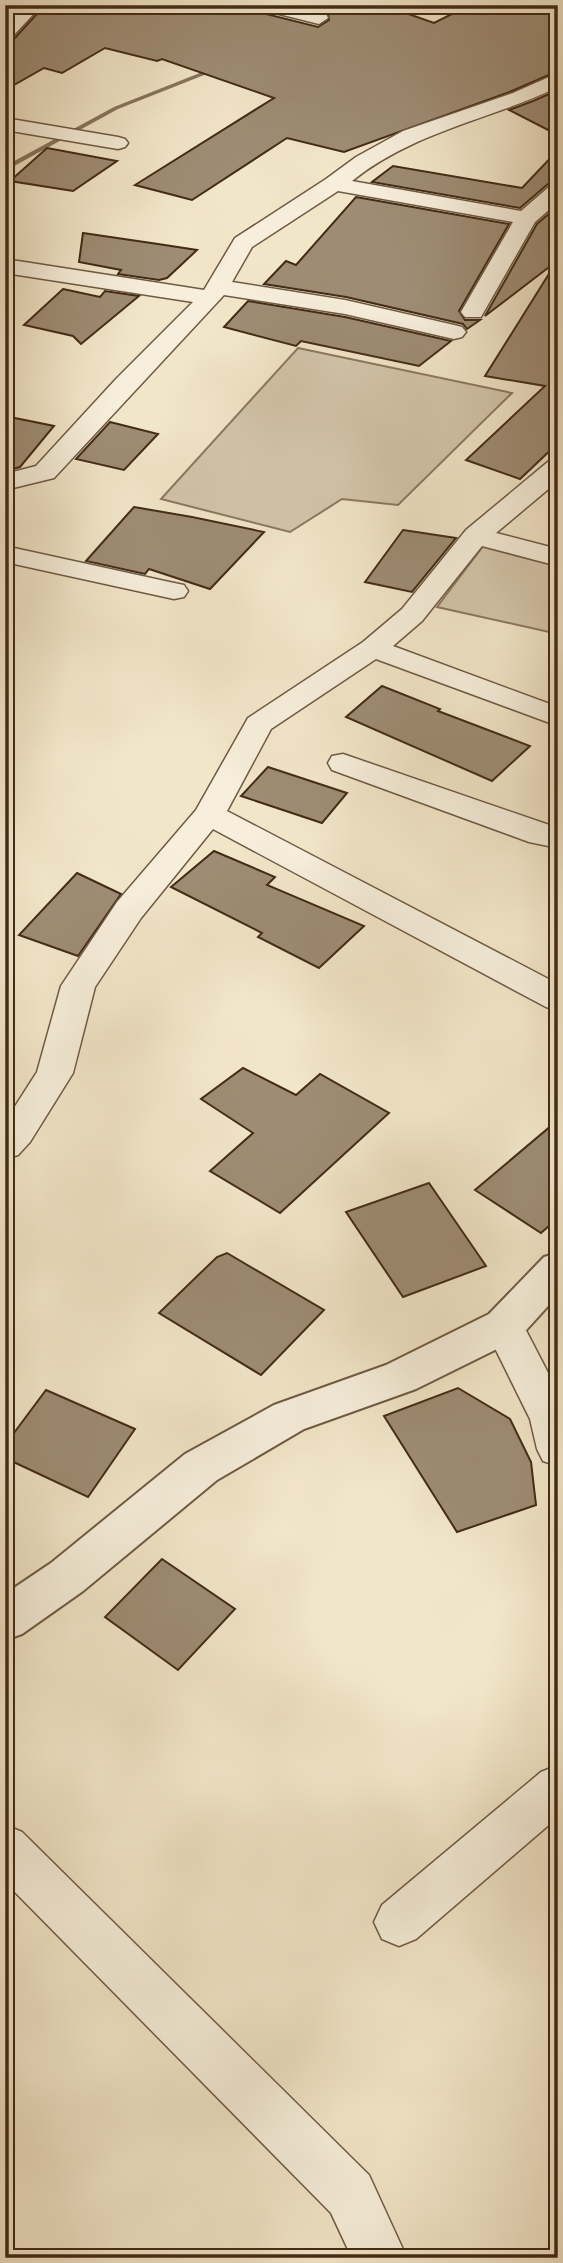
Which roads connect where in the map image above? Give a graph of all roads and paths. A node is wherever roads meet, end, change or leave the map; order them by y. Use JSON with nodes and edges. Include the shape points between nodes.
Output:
{"nodes":[{"id":1,"x":266,"y":5,"type":"edge"},
{"id":2,"x":30,"y":9,"type":"edge"},
{"id":3,"x":319,"y":18,"type":"dead end"},
{"id":4,"x":5,"y":33,"type":"edge"},
{"id":5,"x":558,"y":79,"type":"edge"},
{"id":6,"x":5,"y":124,"type":"edge"},
{"id":7,"x":118,"y":143,"type":"dead end"},
{"id":8,"x":334,"y":184,"type":"junction"},
{"id":9,"x":558,"y":191,"type":"edge"},
{"id":10,"x":526,"y":218,"type":"junction"},
{"id":11,"x":5,"y":266,"type":"edge"},
{"id":12,"x":214,"y":293,"type":"junction"},
{"id":13,"x":472,"y":312,"type":"dead end"},
{"id":14,"x":454,"y":332,"type":"dead end"},
{"id":15,"x":558,"y":467,"type":"edge"},
{"id":16,"x":5,"y":482,"type":"edge"},
{"id":17,"x":476,"y":536,"type":"junction"},
{"id":18,"x":5,"y":554,"type":"edge"},
{"id":19,"x":558,"y":558,"type":"edge"},
{"id":20,"x":174,"y":591,"type":"dead end"},
{"id":21,"x":373,"y":648,"type":"junction"},
{"id":22,"x":558,"y":717,"type":"edge"},
{"id":23,"x":343,"y":763,"type":"dead end"},
{"id":24,"x":209,"y":814,"type":"junction"},
{"id":25,"x":558,"y":838,"type":"edge"},
{"id":26,"x":558,"y":999,"type":"edge"},
{"id":27,"x":5,"y":1146,"type":"edge"},
{"id":28,"x":558,"y":1268,"type":"edge"},
{"id":29,"x":504,"y":1326,"type":"junction"},
{"id":30,"x":558,"y":1449,"type":"edge"},
{"id":31,"x":5,"y":1620,"type":"edge"},
{"id":32,"x":558,"y":1787,"type":"edge"},
{"id":33,"x":5,"y":1848,"type":"edge"},
{"id":34,"x":399,"y":1922,"type":"dead end"},
{"id":35,"x":380,"y":2258,"type":"edge"}],
"edges":[{"from":1,"to":3,"type":"street"},
{"from":2,"to":4,"type":"street"},
{"from":5,"to":8,"type":"street","via":[[410,135],[363,161]]},
{"from":6,"to":7,"type":"street"},
{"from":8,"to":10,"type":"street"},
{"from":8,"to":12,"type":"street","via":[[243,243]]},
{"from":9,"to":10,"type":"street"},
{"from":10,"to":13,"type":"street"},
{"from":11,"to":12,"type":"street"},
{"from":12,"to":14,"type":"street","via":[[345,307]]},
{"from":12,"to":16,"type":"street","via":[[45,472]]},
{"from":15,"to":17,"type":"street"},
{"from":17,"to":19,"type":"street"},
{"from":17,"to":21,"type":"street","via":[[412,615]]},
{"from":18,"to":20,"type":"street"},
{"from":21,"to":22,"type":"street"},
{"from":21,"to":24,"type":"street","via":[[259,724]]},
{"from":23,"to":25,"type":"street"},
{"from":24,"to":26,"type":"street"},
{"from":24,"to":27,"type":"street","via":[[129,910],[78,986],[55,1073]]},
{"from":28,"to":29,"type":"street"},
{"from":29,"to":30,"type":"street","via":[[551,1419]]},
{"from":29,"to":31,"type":"street","via":[[401,1377],[289,1417],[201,1467],[67,1577]]},
{"from":32,"to":34,"type":"street"},
{"from":33,"to":35,"type":"street","via":[[350,2194]]}]}
